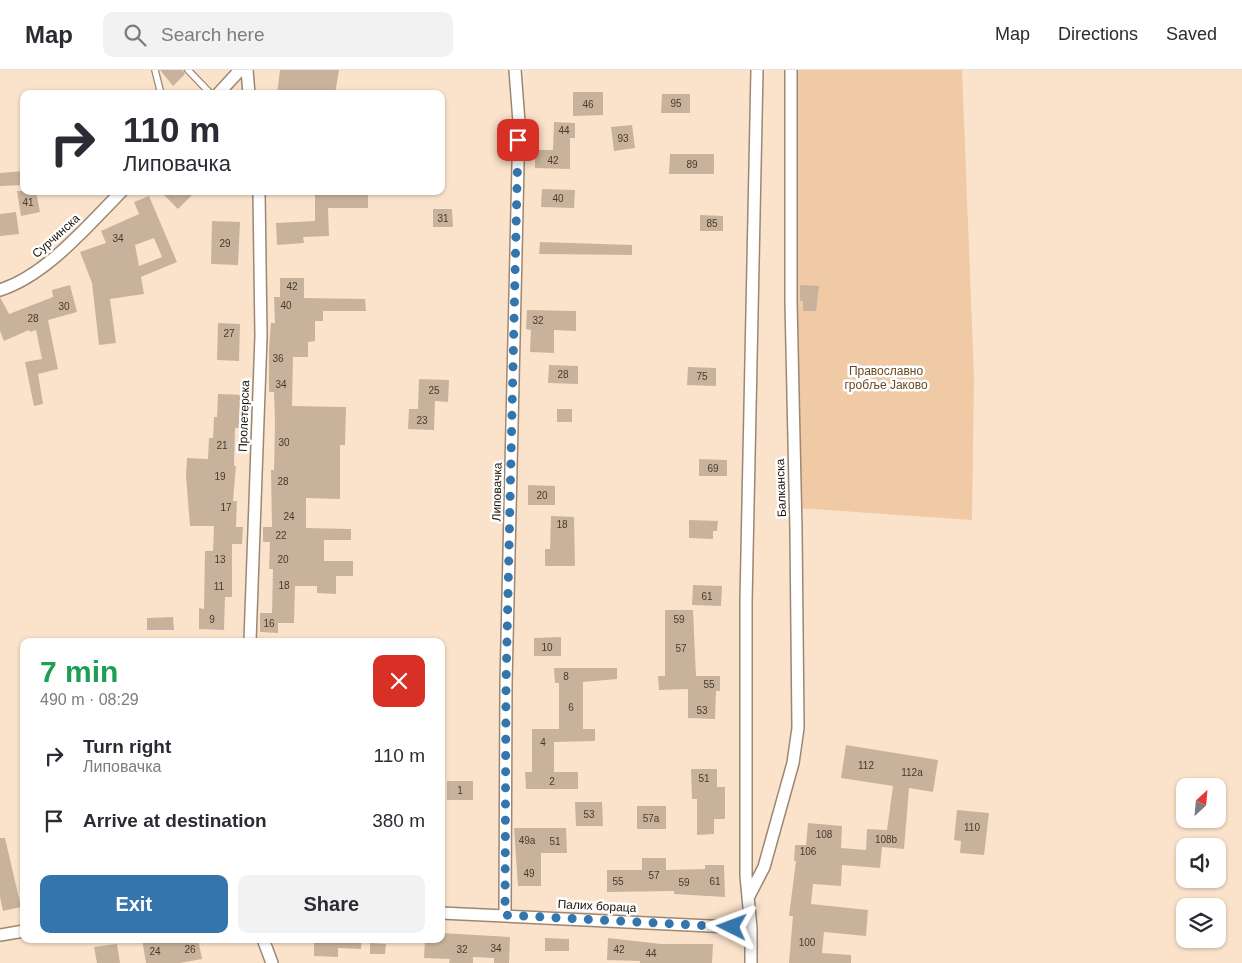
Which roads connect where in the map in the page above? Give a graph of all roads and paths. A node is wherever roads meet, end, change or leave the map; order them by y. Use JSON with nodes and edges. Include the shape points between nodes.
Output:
{"nodes":[{"id":1,"x":155,"y":70,"type":"edge"},
{"id":2,"x":188,"y":70,"type":"edge"},
{"id":3,"x":240,"y":70,"type":"edge"},
{"id":4,"x":247,"y":70,"type":"edge"},
{"id":5,"x":515,"y":70,"type":"edge"},
{"id":6,"x":758,"y":70,"type":"edge"},
{"id":7,"x":792,"y":70,"type":"edge"},
{"id":8,"x":160,"y":90,"type":"edge"},
{"id":9,"x":207,"y":90,"type":"edge"},
{"id":10,"x":222,"y":90,"type":"edge"},
{"id":11,"x":249,"y":90,"type":"edge"},
{"id":12,"x":118,"y":195,"type":"edge"},
{"id":13,"x":258,"y":195,"type":"edge"},
{"id":14,"x":0,"y":290,"type":"edge"},
{"id":15,"x":250,"y":638,"type":"edge"},
{"id":16,"x":748,"y":898,"type":"junction"},
{"id":17,"x":445,"y":913,"type":"edge"},
{"id":18,"x":505,"y":915,"type":"junction"},
{"id":19,"x":752,"y":928,"type":"junction"},
{"id":20,"x":20,"y":931,"type":"edge"},
{"id":21,"x":0,"y":935,"type":"edge"},
{"id":22,"x":264,"y":943,"type":"edge"},
{"id":23,"x":272,"y":963,"type":"edge"},
{"id":24,"x":751,"y":963,"type":"edge"}],
"edges":[{"from":1,"to":8,"type":"lane"},
{"from":2,"to":9,"type":"lane"},
{"from":3,"to":10,"type":"street"},
{"from":4,"to":11,"type":"street"},
{"from":5,"to":18,"type":"street","name":"Липовачка","via":[[519,122]]},
{"from":6,"to":16,"type":"street","via":[[746,602]]},
{"from":7,"to":16,"type":"street","name":"Балканска","via":[[791,302],[798,728],[793,763],[764,867]]},
{"from":12,"to":14,"type":"street","name":"Сурчинска","via":[[74,240],[37,271],[25,280]]},
{"from":13,"to":15,"type":"street","name":"Пролетерска","via":[[262,336]]},
{"from":16,"to":19,"type":"street"},
{"from":17,"to":18,"type":"street","name":"Палих бораца"},
{"from":18,"to":19,"type":"street","name":"Палих бораца"},
{"from":19,"to":24,"type":"street"},
{"from":20,"to":21,"type":"street"},
{"from":22,"to":23,"type":"street"}]}
